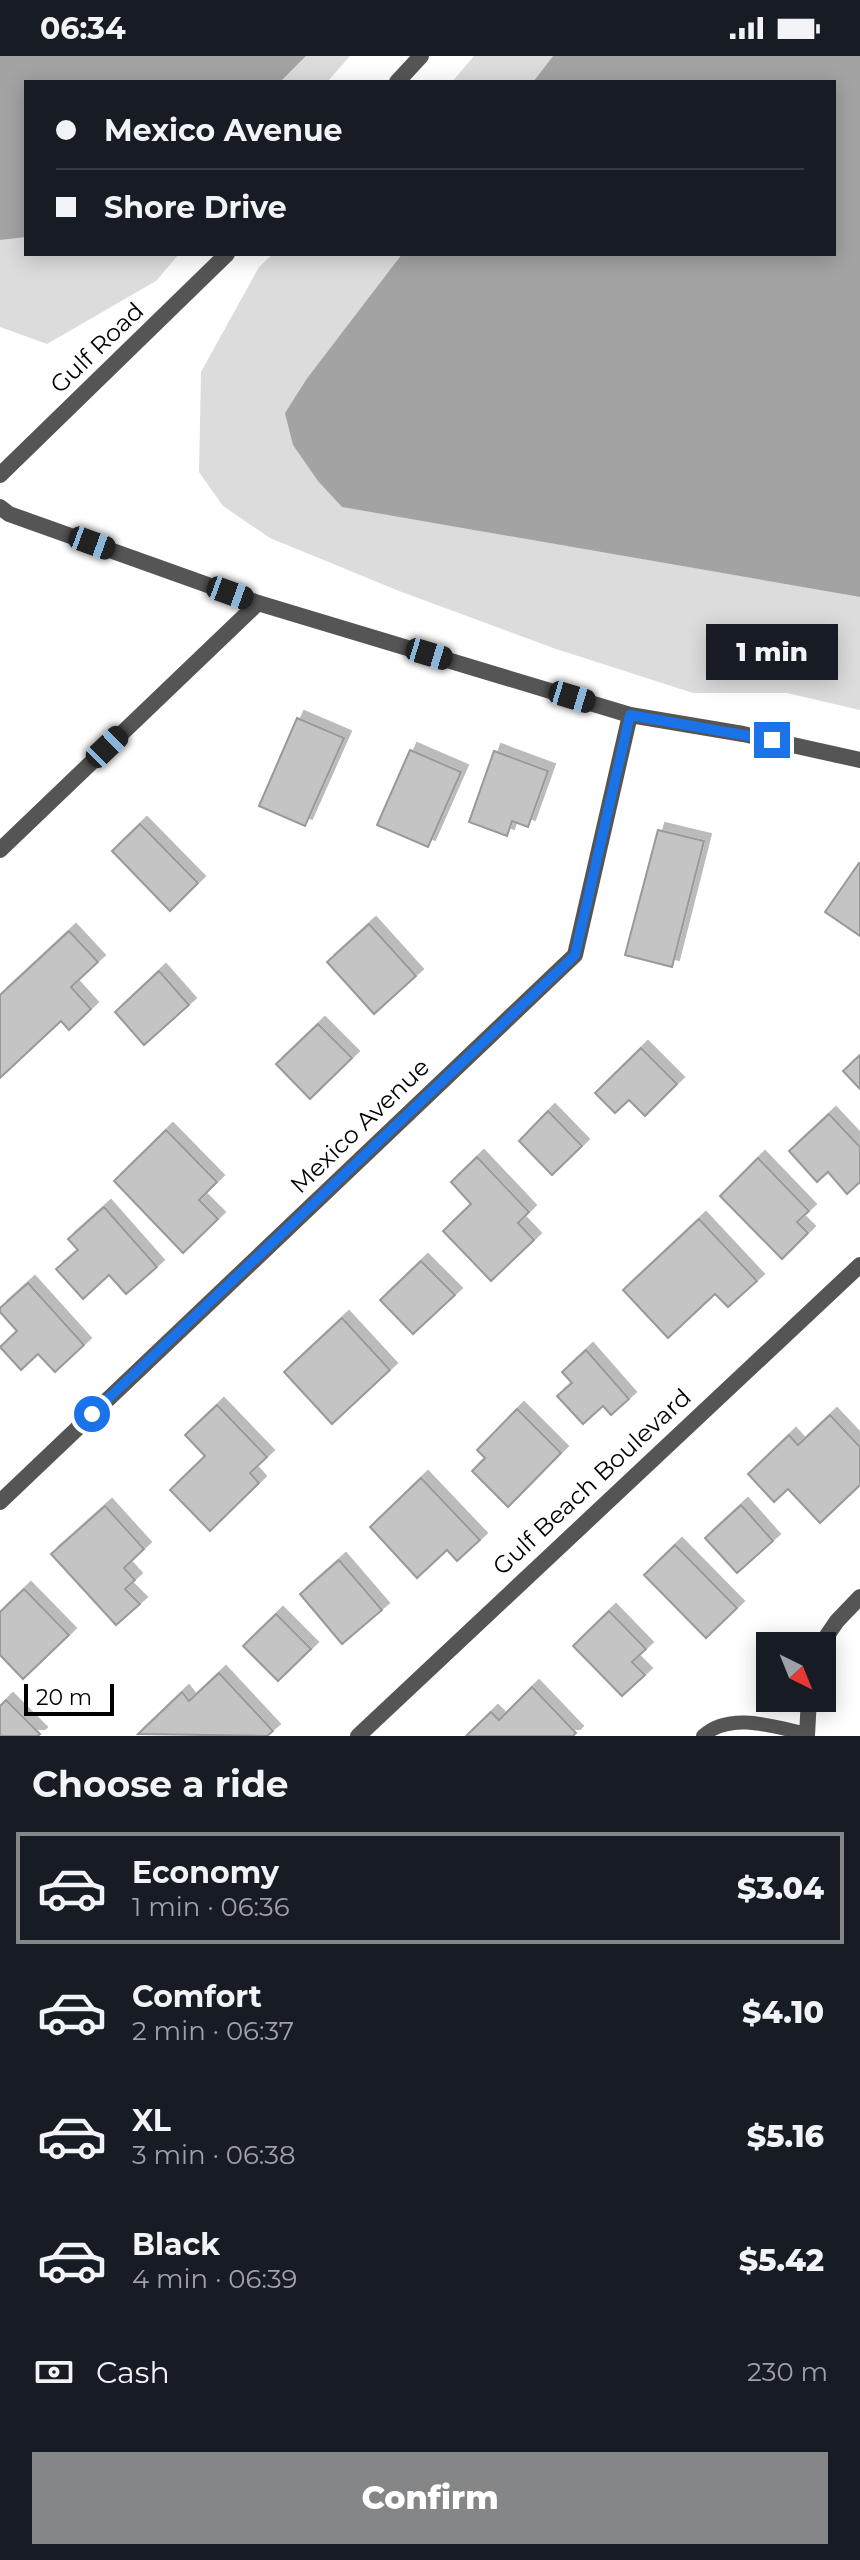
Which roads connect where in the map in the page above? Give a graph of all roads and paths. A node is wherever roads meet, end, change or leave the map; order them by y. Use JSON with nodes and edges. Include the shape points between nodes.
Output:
{"nodes":[{"id":1,"x":421,"y":56,"type":"edge"},
{"id":2,"x":399,"y":80,"type":"edge"},
{"id":3,"x":225,"y":256,"type":"edge"},
{"id":4,"x":0,"y":475,"type":"edge"},
{"id":5,"x":0,"y":507,"type":"edge"},
{"id":6,"x":258,"y":603,"type":"junction"},
{"id":7,"x":630,"y":715,"type":"junction"},
{"id":8,"x":860,"y":760,"type":"edge"},
{"id":9,"x":0,"y":850,"type":"edge"},
{"id":10,"x":860,"y":1265,"type":"edge"},
{"id":11,"x":0,"y":1502,"type":"edge"},
{"id":12,"x":860,"y":1597,"type":"edge"},
{"id":13,"x":830,"y":1632,"type":"edge"},
{"id":14,"x":808,"y":1712,"type":"edge"},
{"id":15,"x":807,"y":1735,"type":"edge"},
{"id":16,"x":358,"y":1736,"type":"edge"},
{"id":17,"x":703,"y":1736,"type":"edge"}],
"edges":[{"from":1,"to":2,"type":"street"},
{"from":3,"to":4,"type":"street","name":"Gulf Road"},
{"from":5,"to":6,"type":"street"},
{"from":6,"to":7,"type":"street"},
{"from":6,"to":9,"type":"street"},
{"from":7,"to":8,"type":"street"},
{"from":7,"to":11,"type":"street","name":"Mexico Avenue","via":[[575,955]]},
{"from":10,"to":16,"type":"street","name":"Gulf Beach Boulevard"},
{"from":12,"to":13,"type":"street"},
{"from":14,"to":15,"type":"street"},
{"from":15,"to":17,"type":"lane","via":[[738,1722]]}]}
